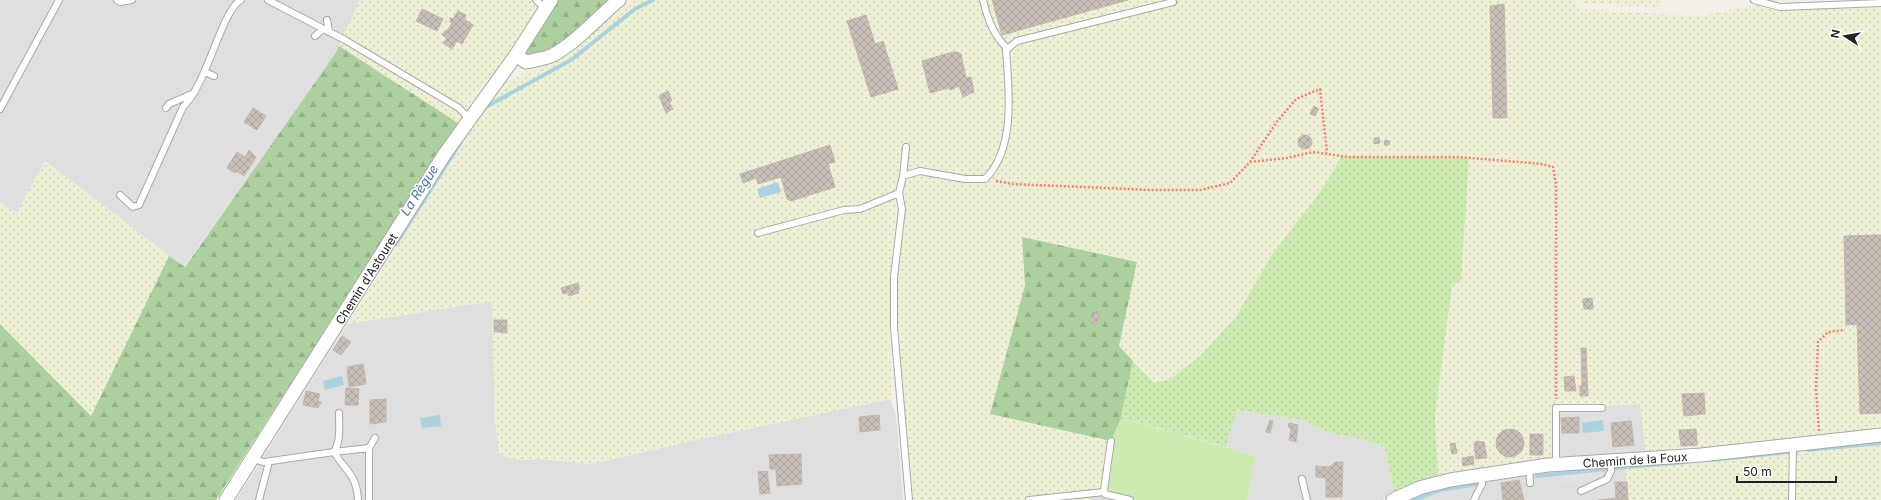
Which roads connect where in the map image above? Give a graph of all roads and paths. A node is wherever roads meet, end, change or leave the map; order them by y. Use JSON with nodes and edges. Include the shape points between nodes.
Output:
{"nodes":[{"id":1,"x":59,"y":0,"type":"edge"},
{"id":2,"x":117,"y":0,"type":"edge"},
{"id":3,"x":242,"y":0,"type":"edge"},
{"id":4,"x":268,"y":0,"type":"edge"},
{"id":5,"x":620,"y":0,"type":"edge"},
{"id":6,"x":983,"y":0,"type":"edge"},
{"id":7,"x":1754,"y":0,"type":"edge"},
{"id":8,"x":131,"y":2,"type":"edge"},
{"id":9,"x":1173,"y":2,"type":"dead end"},
{"id":10,"x":544,"y":3,"type":"edge"},
{"id":11,"x":1881,"y":3,"type":"edge"},
{"id":12,"x":327,"y":20,"type":"dead end"},
{"id":13,"x":323,"y":29,"type":"junction"},
{"id":14,"x":329,"y":32,"type":"junction"},
{"id":15,"x":315,"y":36,"type":"dead end"},
{"id":16,"x":1008,"y":49,"type":"junction"},
{"id":17,"x":516,"y":55,"type":"junction"},
{"id":18,"x":205,"y":72,"type":"junction"},
{"id":19,"x":214,"y":76,"type":"dead end"},
{"id":20,"x":194,"y":93,"type":"junction"},
{"id":21,"x":166,"y":108,"type":"dead end"},
{"id":22,"x":0,"y":109,"type":"edge"},
{"id":23,"x":470,"y":120,"type":"junction"},
{"id":24,"x":906,"y":147,"type":"dead end"},
{"id":25,"x":1327,"y":153,"type":"junction"},
{"id":26,"x":1250,"y":162,"type":"junction"},
{"id":27,"x":903,"y":176,"type":"junction"},
{"id":28,"x":985,"y":179,"type":"junction"},
{"id":29,"x":899,"y":193,"type":"junction"},
{"id":30,"x":120,"y":195,"type":"dead end"},
{"id":31,"x":758,"y":233,"type":"dead end"},
{"id":32,"x":1845,"y":330,"type":"dead end"},
{"id":33,"x":1556,"y":408,"type":"junction"},
{"id":34,"x":1602,"y":408,"type":"dead end"},
{"id":35,"x":339,"y":413,"type":"dead end"},
{"id":36,"x":1881,"y":435,"type":"edge"},
{"id":37,"x":375,"y":438,"type":"dead end"},
{"id":38,"x":1111,"y":441,"type":"dead end"},
{"id":39,"x":1820,"y":441,"type":"junction"},
{"id":40,"x":1793,"y":444,"type":"junction"},
{"id":41,"x":369,"y":448,"type":"junction"},
{"id":42,"x":334,"y":452,"type":"junction"},
{"id":43,"x":252,"y":459,"type":"junction"},
{"id":44,"x":1611,"y":460,"type":"junction"},
{"id":45,"x":270,"y":462,"type":"junction"},
{"id":46,"x":1556,"y":464,"type":"junction"},
{"id":47,"x":1529,"y":468,"type":"junction"},
{"id":48,"x":1482,"y":475,"type":"junction"},
{"id":49,"x":1302,"y":479,"type":"dead end"},
{"id":50,"x":1530,"y":483,"type":"dead end"},
{"id":51,"x":1581,"y":491,"type":"dead end"},
{"id":52,"x":1104,"y":492,"type":"junction"},
{"id":53,"x":226,"y":500,"type":"edge"},
{"id":54,"x":259,"y":500,"type":"edge"},
{"id":55,"x":358,"y":500,"type":"edge"},
{"id":56,"x":369,"y":500,"type":"edge"},
{"id":57,"x":909,"y":500,"type":"edge"},
{"id":58,"x":1029,"y":500,"type":"edge"},
{"id":59,"x":1130,"y":500,"type":"edge"},
{"id":60,"x":1307,"y":500,"type":"edge"},
{"id":61,"x":1392,"y":500,"type":"edge"},
{"id":62,"x":1474,"y":500,"type":"edge"},
{"id":63,"x":1792,"y":500,"type":"edge"}],
"edges":[{"from":1,"to":22,"type":"lane","via":[[41,29]]},
{"from":2,"to":8,"type":"lane"},
{"from":3,"to":18,"type":"lane","via":[[236,2],[226,20]]},
{"from":4,"to":13,"type":"lane"},
{"from":5,"to":17,"type":"street","via":[[576,39],[551,55],[526,62]]},
{"from":6,"to":16,"type":"lane","via":[[989,23],[998,39]]},
{"from":7,"to":11,"type":"lane","via":[[1780,7]]},
{"from":9,"to":16,"type":"lane","via":[[1017,41]]},
{"from":10,"to":17,"type":"street","name":"Chemin d'Astouret"},
{"from":12,"to":14,"type":"lane"},
{"from":13,"to":14,"type":"lane"},
{"from":13,"to":15,"type":"lane"},
{"from":14,"to":23,"type":"lane","via":[[459,108]]},
{"from":16,"to":28,"type":"lane","via":[[1006,50],[1010,100],[1002,154],[994,171]]},
{"from":17,"to":23,"type":"street","name":"Chemin d'Astouret"},
{"from":18,"to":19,"type":"lane"},
{"from":18,"to":20,"type":"lane"},
{"from":20,"to":21,"type":"lane","via":[[181,96]]},
{"from":20,"to":30,"type":"lane","via":[[191,100],[182,107],[139,205],[133,207]]},
{"from":23,"to":43,"type":"street","name":"Chemin d'Astouret","via":[[444,155]]},
{"from":24,"to":27,"type":"lane"},
{"from":25,"to":26,"type":"path","via":[[1313,152]]},
{"from":25,"to":26,"type":"path","via":[[1320,89],[1296,99]]},
{"from":25,"to":33,"type":"path","via":[[1348,157],[1459,157],[1552,167],[1556,185]]},
{"from":26,"to":28,"type":"path","via":[[1230,183],[1200,190],[1013,184]]},
{"from":27,"to":28,"type":"lane","via":[[920,171]]},
{"from":27,"to":29,"type":"lane"},
{"from":29,"to":31,"type":"lane","via":[[860,209],[844,210]]},
{"from":29,"to":57,"type":"lane","via":[[902,209],[894,277],[894,327]]},
{"from":32,"to":39,"type":"path","via":[[1828,332],[1818,342],[1816,389]]},
{"from":33,"to":34,"type":"lane"},
{"from":33,"to":46,"type":"lane"},
{"from":35,"to":42,"type":"lane","via":[[337,447]]},
{"from":36,"to":39,"type":"street","name":"Chemin de la Foux"},
{"from":37,"to":41,"type":"lane"},
{"from":38,"to":52,"type":"lane"},
{"from":39,"to":40,"type":"street","name":"Chemin de la Foux"},
{"from":40,"to":44,"type":"street","name":"Chemin de la Foux","via":[[1701,455]]},
{"from":40,"to":63,"type":"lane"},
{"from":41,"to":42,"type":"lane"},
{"from":41,"to":56,"type":"lane"},
{"from":42,"to":45,"type":"lane"},
{"from":42,"to":55,"type":"lane","via":[[358,486]]},
{"from":43,"to":45,"type":"lane"},
{"from":43,"to":53,"type":"street","name":"Chemin d'Astouret"},
{"from":44,"to":46,"type":"street","name":"Chemin de la Foux"},
{"from":44,"to":51,"type":"lane","via":[[1612,471],[1607,480]]},
{"from":45,"to":54,"type":"lane"},
{"from":46,"to":47,"type":"street","name":"Chemin de la Foux"},
{"from":47,"to":48,"type":"street","name":"Chemin de la Foux"},
{"from":47,"to":50,"type":"lane"},
{"from":48,"to":61,"type":"street","name":"Chemin de la Foux","via":[[1419,488]]},
{"from":48,"to":62,"type":"lane","via":[[1482,484]]},
{"from":49,"to":60,"type":"lane"},
{"from":52,"to":58,"type":"lane"},
{"from":52,"to":59,"type":"lane"}]}
